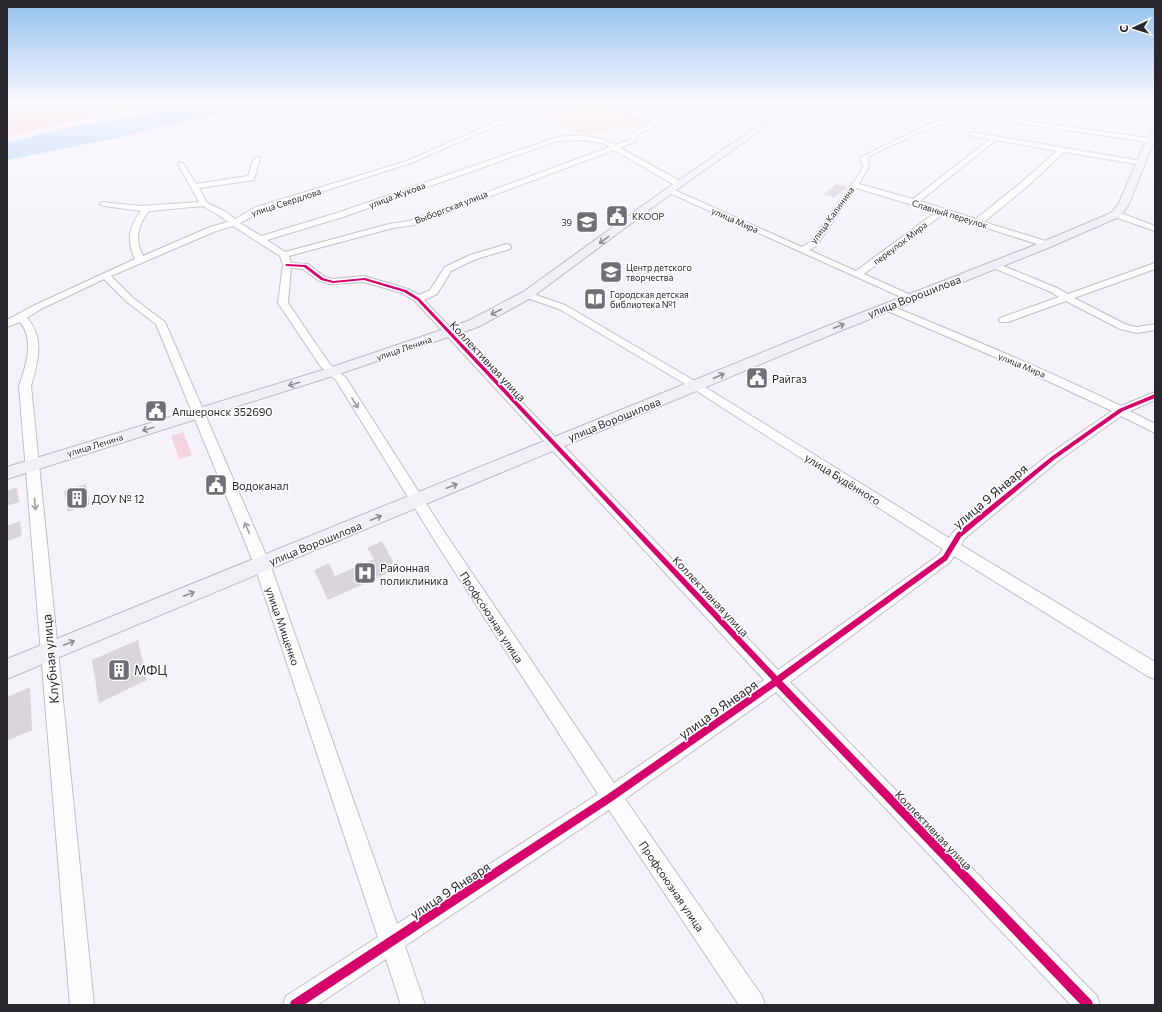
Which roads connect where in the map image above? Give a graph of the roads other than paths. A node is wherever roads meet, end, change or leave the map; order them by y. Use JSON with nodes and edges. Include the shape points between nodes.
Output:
{"nodes":[{"id":1,"x":436,"y":150,"type":"edge"},
{"id":2,"x":522,"y":150,"type":"edge"},
{"id":3,"x":605,"y":150,"type":"edge"},
{"id":4,"x":619,"y":150,"type":"edge"},
{"id":5,"x":728,"y":150,"type":"edge"},
{"id":6,"x":877,"y":150,"type":"edge"},
{"id":7,"x":980,"y":150,"type":"edge"},
{"id":8,"x":1062,"y":150,"type":"edge"},
{"id":9,"x":1063,"y":150,"type":"edge"},
{"id":10,"x":1148,"y":150,"type":"edge"},
{"id":11,"x":257,"y":158,"type":"dead end"},
{"id":12,"x":1142,"y":163,"type":"junction"},
{"id":13,"x":181,"y":164,"type":"dead end"},
{"id":14,"x":680,"y":184,"type":"junction"},
{"id":15,"x":854,"y":186,"type":"junction"},
{"id":16,"x":194,"y":187,"type":"junction"},
{"id":17,"x":669,"y":191,"type":"junction"},
{"id":18,"x":914,"y":202,"type":"junction"},
{"id":19,"x":104,"y":204,"type":"dead end"},
{"id":20,"x":204,"y":204,"type":"junction"},
{"id":21,"x":146,"y":209,"type":"junction"},
{"id":22,"x":942,"y":212,"type":"junction"},
{"id":23,"x":1116,"y":214,"type":"junction"},
{"id":24,"x":978,"y":222,"type":"junction"},
{"id":25,"x":234,"y":223,"type":"junction"},
{"id":26,"x":1155,"y":229,"type":"edge"},
{"id":27,"x":260,"y":239,"type":"junction"},
{"id":28,"x":1046,"y":244,"type":"junction"},
{"id":29,"x":507,"y":247,"type":"dead end"},
{"id":30,"x":803,"y":250,"type":"junction"},
{"id":31,"x":284,"y":255,"type":"junction"},
{"id":32,"x":140,"y":260,"type":"junction"},
{"id":33,"x":287,"y":265,"type":"junction"},
{"id":34,"x":994,"y":265,"type":"junction"},
{"id":35,"x":1155,"y":266,"type":"edge"},
{"id":36,"x":858,"y":274,"type":"junction"},
{"id":37,"x":105,"y":276,"type":"junction"},
{"id":38,"x":527,"y":295,"type":"junction"},
{"id":39,"x":1068,"y":297,"type":"junction"},
{"id":40,"x":910,"y":298,"type":"junction"},
{"id":41,"x":418,"y":300,"type":"junction"},
{"id":42,"x":886,"y":307,"type":"junction"},
{"id":43,"x":21,"y":317,"type":"junction"},
{"id":44,"x":1004,"y":320,"type":"dead end"},
{"id":45,"x":7,"y":324,"type":"edge"},
{"id":46,"x":1155,"y":327,"type":"edge"},
{"id":47,"x":448,"y":333,"type":"junction"},
{"id":48,"x":332,"y":372,"type":"junction"},
{"id":49,"x":696,"y":386,"type":"junction"},
{"id":50,"x":1155,"y":396,"type":"edge"},
{"id":51,"x":1121,"y":410,"type":"junction"},
{"id":52,"x":198,"y":413,"type":"junction"},
{"id":53,"x":1155,"y":429,"type":"edge"},
{"id":54,"x":553,"y":444,"type":"junction"},
{"id":55,"x":32,"y":465,"type":"junction"},
{"id":56,"x":7,"y":473,"type":"edge"},
{"id":57,"x":416,"y":501,"type":"junction"},
{"id":58,"x":952,"y":547,"type":"junction"},
{"id":59,"x":262,"y":564,"type":"junction"},
{"id":60,"x":49,"y":651,"type":"junction"},
{"id":61,"x":7,"y":668,"type":"edge"},
{"id":62,"x":1155,"y":671,"type":"edge"},
{"id":63,"x":777,"y":681,"type":"junction"},
{"id":64,"x":611,"y":797,"type":"junction"},
{"id":65,"x":391,"y":942,"type":"junction"},
{"id":66,"x":82,"y":1005,"type":"edge"},
{"id":67,"x":295,"y":1005,"type":"edge"},
{"id":68,"x":414,"y":1005,"type":"edge"},
{"id":69,"x":753,"y":1005,"type":"edge"},
{"id":70,"x":1088,"y":1005,"type":"edge"}],
"edges":[{"from":1,"to":25,"type":"street","name":"улица Свердлова","via":[[329,189],[259,209]]},
{"from":2,"to":27,"type":"street","name":"улица Жукова","via":[[340,215]]},
{"from":3,"to":31,"type":"street","name":"Выборгская улица","via":[[410,223]]},
{"from":4,"to":14,"type":"street"},
{"from":5,"to":14,"type":"main road","name":"улица Ленина"},
{"from":6,"to":15,"type":"street","name":"улица Калинина","via":[[863,158],[866,166]]},
{"from":7,"to":18,"type":"street"},
{"from":8,"to":24,"type":"street"},
{"from":9,"to":12,"type":"street"},
{"from":10,"to":12,"type":"main road"},
{"from":11,"to":16,"type":"street","via":[[251,178]]},
{"from":12,"to":23,"type":"main road","via":[[1123,206]]},
{"from":13,"to":16,"type":"street"},
{"from":14,"to":17,"type":"main road","name":"улица Ленина"},
{"from":15,"to":18,"type":"street","name":"Славный переулок"},
{"from":15,"to":30,"type":"street","name":"улица Калинина","via":[[813,244]]},
{"from":16,"to":20,"type":"street"},
{"from":17,"to":30,"type":"street","name":"улица Мира"},
{"from":17,"to":38,"type":"main road","name":"улица Ленина","one_way":true},
{"from":18,"to":22,"type":"street","name":"Славный переулок"},
{"from":19,"to":21,"type":"street"},
{"from":20,"to":21,"type":"street"},
{"from":20,"to":25,"type":"street"},
{"from":21,"to":32,"type":"street","via":[[132,233],[135,251]]},
{"from":22,"to":24,"type":"street","name":"Славный переулок"},
{"from":22,"to":36,"type":"street","name":"переулок Мира"},
{"from":23,"to":26,"type":"street"},
{"from":23,"to":28,"type":"main road","name":"улица Ворошилова"},
{"from":24,"to":28,"type":"street","name":"Славный переулок"},
{"from":25,"to":27,"type":"street"},
{"from":25,"to":32,"type":"street","name":"улица Свердлова","via":[[213,229]]},
{"from":27,"to":31,"type":"street"},
{"from":28,"to":34,"type":"main road","name":"улица Ворошилова"},
{"from":29,"to":41,"type":"street","via":[[472,257],[448,269],[434,292]]},
{"from":30,"to":36,"type":"street","name":"улица Мира"},
{"from":31,"to":33,"type":"street","name":"Профсоюзная улица"},
{"from":32,"to":37,"type":"street","name":"улица Свердлова"},
{"from":33,"to":41,"type":"street","name":"Коллективная улица","via":[[305,266],[322,279],[333,282],[364,279],[404,291]]},
{"from":33,"to":48,"type":"street","name":"Профсоюзная улица","via":[[283,303]]},
{"from":34,"to":39,"type":"street"},
{"from":34,"to":40,"type":"main road","name":"улица Ворошилова"},
{"from":35,"to":39,"type":"street"},
{"from":36,"to":40,"type":"street","name":"улица Мира"},
{"from":37,"to":43,"type":"street","name":"улица Свердлова"},
{"from":37,"to":52,"type":"street","name":"улица Мищенко","via":[[130,300],[160,322]]},
{"from":38,"to":47,"type":"main road","name":"улица Ленина","one_way":true,"via":[[473,324]]},
{"from":38,"to":49,"type":"street","name":"улица Будённого","via":[[562,307]]},
{"from":39,"to":44,"type":"street"},
{"from":39,"to":46,"type":"street","via":[[1124,327],[1137,330]]},
{"from":40,"to":42,"type":"main road","name":"улица Ворошилова"},
{"from":41,"to":47,"type":"street","name":"Коллективная улица"},
{"from":49,"to":42,"type":"main road","name":"улица Ворошилова","one_way":true},
{"from":42,"to":51,"type":"street","name":"улица Мира","via":[[1054,378]]},
{"from":43,"to":45,"type":"street","name":"улица Свердлова"},
{"from":43,"to":55,"type":"street","name":"Клубная улица","via":[[29,324],[34,338],[33,358],[25,386]]},
{"from":47,"to":48,"type":"main road","name":"улица Ленина"},
{"from":47,"to":54,"type":"street","name":"Коллективная улица"},
{"from":48,"to":52,"type":"main road","name":"улица Ленина","one_way":true},
{"from":48,"to":57,"type":"street","name":"Профсоюзная улица","one_way":true,"via":[[340,378]]},
{"from":49,"to":54,"type":"main road","name":"улица Ворошилова"},
{"from":49,"to":58,"type":"street","name":"улица Будённого"},
{"from":50,"to":51,"type":"street","name":"улица 9 Января"},
{"from":51,"to":53,"type":"street","name":"улица Мира"},
{"from":51,"to":58,"type":"street","name":"улица 9 Января","via":[[1053,458],[959,535]]},
{"from":52,"to":55,"type":"main road","name":"улица Ленина","one_way":true},
{"from":59,"to":52,"type":"street","name":"улица Мищенко","one_way":true},
{"from":57,"to":54,"type":"main road","name":"улица Ворошилова","one_way":true},
{"from":54,"to":63,"type":"street","name":"Коллективная улица"},
{"from":55,"to":56,"type":"main road","name":"улица Ленина"},
{"from":55,"to":60,"type":"street","name":"Клубная улица","one_way":true},
{"from":59,"to":57,"type":"main road","name":"улица Ворошилова","one_way":true},
{"from":57,"to":64,"type":"street","name":"Профсоюзная улица"},
{"from":58,"to":62,"type":"street","name":"улица Будённого"},
{"from":58,"to":63,"type":"street","name":"улица 9 Января","via":[[944,558]]},
{"from":60,"to":59,"type":"main road","name":"улица Ворошилова","one_way":true},
{"from":59,"to":65,"type":"street","name":"улица Мищенко"},
{"from":60,"to":61,"type":"main road","name":"улица Ворошилова"},
{"from":60,"to":66,"type":"street","name":"Клубная улица"},
{"from":63,"to":64,"type":"street","name":"улица 9 Января"},
{"from":63,"to":70,"type":"street","name":"Коллективная улица"},
{"from":64,"to":65,"type":"street","name":"улица 9 Января"},
{"from":64,"to":69,"type":"street","name":"Профсоюзная улица"},
{"from":65,"to":67,"type":"street","name":"улица 9 Января"},
{"from":65,"to":68,"type":"street","name":"улица Мищенко"}]}
